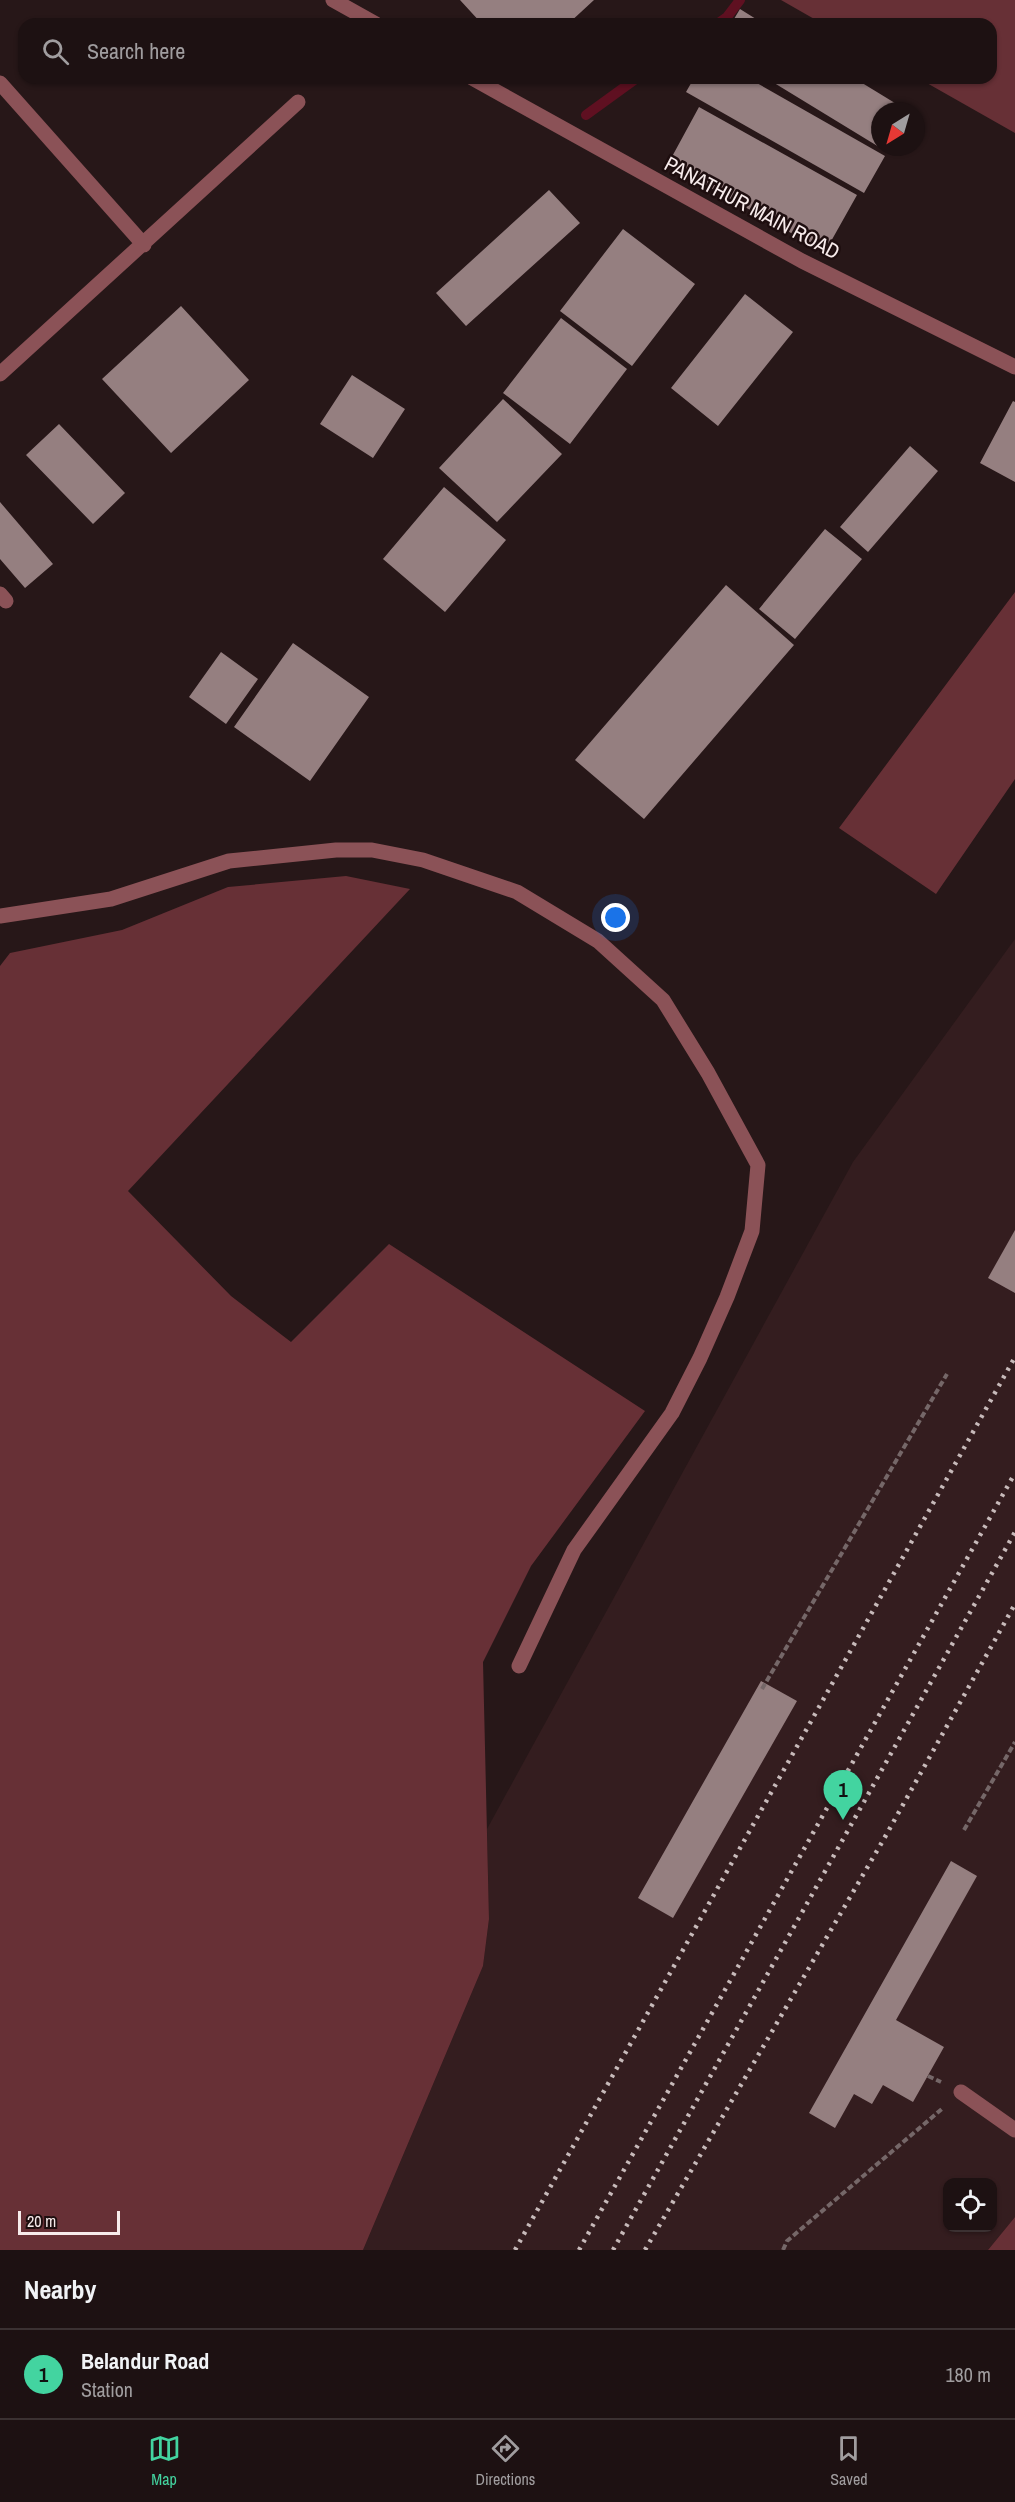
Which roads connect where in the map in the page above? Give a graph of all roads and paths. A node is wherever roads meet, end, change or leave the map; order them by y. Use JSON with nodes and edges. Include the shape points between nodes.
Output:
{"nodes":[{"id":1,"x":333,"y":0,"type":"edge"},
{"id":2,"x":365,"y":18,"type":"edge"},
{"id":3,"x":0,"y":83,"type":"edge"},
{"id":4,"x":483,"y":84,"type":"edge"},
{"id":5,"x":298,"y":102,"type":"dead end"},
{"id":6,"x":144,"y":245,"type":"junction"},
{"id":7,"x":1015,"y":367,"type":"edge"},
{"id":8,"x":0,"y":374,"type":"edge"},
{"id":9,"x":0,"y":916,"type":"edge"},
{"id":10,"x":947,"y":1374,"type":"dead end"},
{"id":11,"x":519,"y":1666,"type":"dead end"},
{"id":12,"x":762,"y":1689,"type":"dead end"},
{"id":13,"x":1015,"y":1742,"type":"edge"},
{"id":14,"x":964,"y":1830,"type":"dead end"},
{"id":15,"x":928,"y":2076,"type":"dead end"},
{"id":16,"x":961,"y":2092,"type":"junction"},
{"id":17,"x":1015,"y":2130,"type":"edge"},
{"id":18,"x":783,"y":2250,"type":"edge"}],
"edges":[{"from":1,"to":2,"type":"street"},
{"from":3,"to":6,"type":"street"},
{"from":4,"to":7,"type":"street","name":"PANATHUR MAIN ROAD","via":[[802,261]]},
{"from":5,"to":6,"type":"street"},
{"from":6,"to":8,"type":"street"},
{"from":9,"to":11,"type":"street","via":[[111,899],[229,861],[372,850],[423,860],[517,892],[598,941],[663,1000],[758,1165],[752,1231],[727,1298],[672,1413],[573,1550]]},
{"from":10,"to":12,"type":"path"},
{"from":13,"to":14,"type":"path"},
{"from":15,"to":16,"type":"path"},
{"from":16,"to":17,"type":"street"},
{"from":16,"to":18,"type":"path","via":[[787,2241]]}]}
